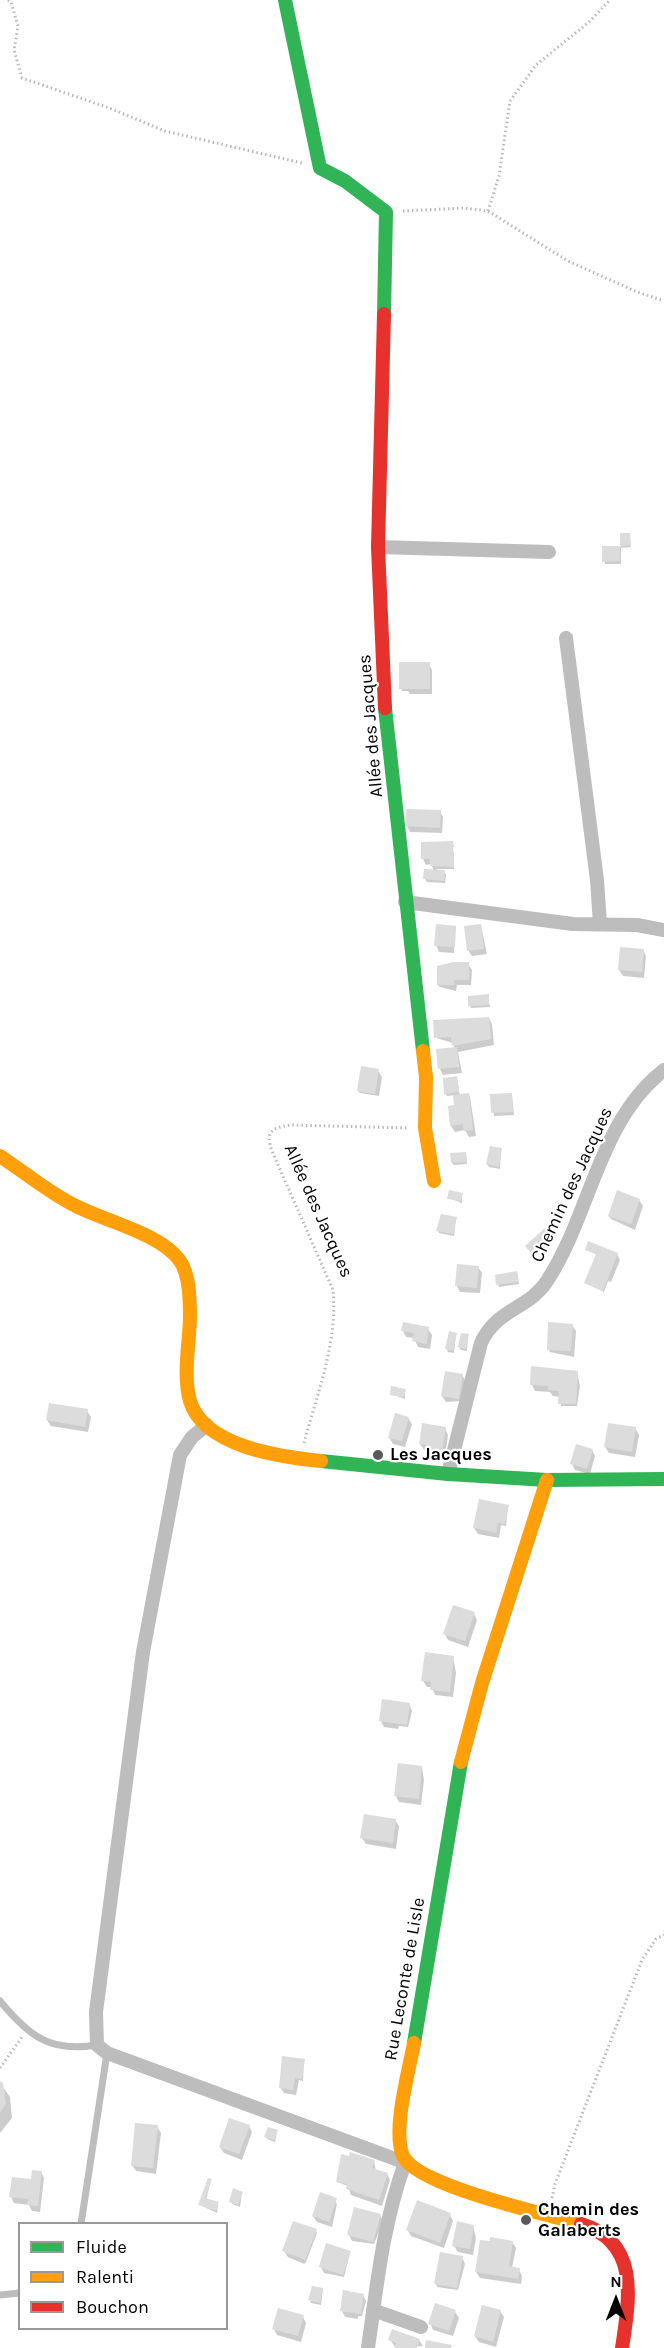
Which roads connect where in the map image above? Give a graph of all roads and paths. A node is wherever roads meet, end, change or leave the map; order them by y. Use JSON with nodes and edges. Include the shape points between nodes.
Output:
{"nodes":[{"id":1,"x":8,"y":0,"type":"edge"},
{"id":2,"x":285,"y":0,"type":"edge"},
{"id":3,"x":610,"y":0,"type":"edge"},
{"id":4,"x":320,"y":168,"type":"junction"},
{"id":5,"x":488,"y":211,"type":"junction"},
{"id":6,"x":386,"y":212,"type":"junction"},
{"id":7,"x":664,"y":301,"type":"edge"},
{"id":8,"x":378,"y":547,"type":"junction"},
{"id":9,"x":549,"y":552,"type":"dead end"},
{"id":10,"x":566,"y":638,"type":"dead end"},
{"id":11,"x":405,"y":902,"type":"junction"},
{"id":12,"x":600,"y":924,"type":"junction"},
{"id":13,"x":664,"y":930,"type":"edge"},
{"id":14,"x":664,"y":1070,"type":"edge"},
{"id":15,"x":425,"y":1128,"type":"junction"},
{"id":16,"x":0,"y":1156,"type":"edge"},
{"id":17,"x":434,"y":1181,"type":"dead end"},
{"id":18,"x":207,"y":1425,"type":"junction"},
{"id":19,"x":299,"y":1459,"type":"junction"},
{"id":20,"x":448,"y":1474,"type":"junction"},
{"id":21,"x":664,"y":1479,"type":"edge"},
{"id":22,"x":546,"y":1480,"type":"junction"},
{"id":23,"x":664,"y":1935,"type":"edge"},
{"id":24,"x":0,"y":2001,"type":"edge"},
{"id":25,"x":27,"y":2031,"type":"junction"},
{"id":26,"x":102,"y":2049,"type":"junction"},
{"id":27,"x":0,"y":2068,"type":"edge"},
{"id":28,"x":407,"y":2164,"type":"junction"},
{"id":29,"x":549,"y":2214,"type":"junction"},
{"id":30,"x":81,"y":2222,"type":"edge"},
{"id":31,"x":18,"y":2293,"type":"edge"},
{"id":32,"x":0,"y":2295,"type":"edge"},
{"id":33,"x":373,"y":2310,"type":"junction"},
{"id":34,"x":421,"y":2327,"type":"dead end"},
{"id":35,"x":368,"y":2348,"type":"edge"},
{"id":36,"x":622,"y":2348,"type":"edge"}],
"edges":[{"from":1,"to":4,"type":"path","via":[[18,26],[14,50],[22,78],[165,131]]},
{"from":2,"to":4,"type":"main road"},
{"from":3,"to":5,"type":"path","via":[[536,65],[510,101],[500,176]]},
{"from":4,"to":6,"type":"main road","via":[[345,181]]},
{"from":5,"to":6,"type":"path","via":[[464,208]]},
{"from":5,"to":7,"type":"path","via":[[568,261]]},
{"from":6,"to":8,"type":"main road","name":"Allée des Jacques"},
{"from":8,"to":9,"type":"street"},
{"from":8,"to":11,"type":"main road","name":"Allée des Jacques","via":[[384,694]]},
{"from":10,"to":12,"type":"street"},
{"from":11,"to":12,"type":"street","via":[[573,924]]},
{"from":11,"to":15,"type":"main road","name":"Allée des Jacques","via":[[426,1077]]},
{"from":12,"to":13,"type":"street"},
{"from":14,"to":20,"type":"street","name":"Chemin des Jacques","via":[[645,1084],[619,1122],[546,1284],[488,1328]]},
{"from":15,"to":17,"type":"main road","name":"Allée des Jacques"},
{"from":15,"to":19,"type":"path","name":"Allée des Jacques","via":[[290,1125],[273,1128],[269,1133],[267,1139],[333,1290],[335,1311]]},
{"from":16,"to":18,"type":"main road","via":[[72,1204],[168,1247],[182,1263],[190,1301],[190,1401]]},
{"from":18,"to":19,"type":"main road","via":[[222,1437],[248,1448]]},
{"from":18,"to":26,"type":"street","via":[[192,1437],[180,1455],[143,1652],[96,2012]]},
{"from":19,"to":20,"type":"main road"},
{"from":20,"to":22,"type":"main road"},
{"from":21,"to":22,"type":"main road"},
{"from":22,"to":28,"type":"main road","name":"Rue Leconte de Lisle","via":[[458,1773],[399,2134]]},
{"from":23,"to":29,"type":"path","via":[[656,1939],[642,1960],[555,2184]]},
{"from":24,"to":25,"type":"lane"},
{"from":25,"to":26,"type":"lane","via":[[56,2047]]},
{"from":25,"to":27,"type":"path"},
{"from":26,"to":28,"type":"street"},
{"from":26,"to":30,"type":"lane"},
{"from":28,"to":29,"type":"main road","via":[[437,2182]]},
{"from":28,"to":33,"type":"street","via":[[393,2196]]},
{"from":29,"to":36,"type":"main road","via":[[585,2225],[607,2237],[622,2253],[629,2294]]},
{"from":31,"to":32,"type":"lane"},
{"from":33,"to":34,"type":"street"},
{"from":33,"to":35,"type":"street"}]}
